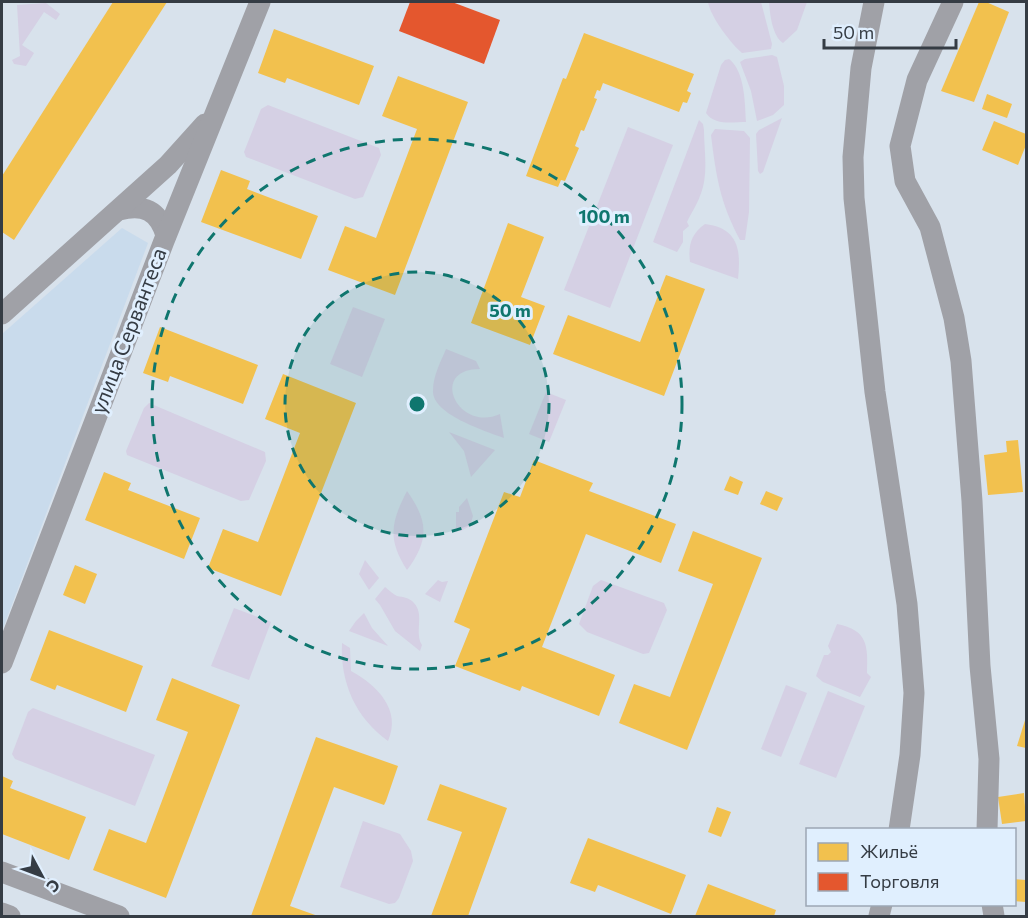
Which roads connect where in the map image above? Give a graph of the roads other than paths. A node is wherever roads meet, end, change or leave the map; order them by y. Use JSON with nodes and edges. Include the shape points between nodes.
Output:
{"nodes":[{"id":1,"x":260,"y":2,"type":"edge"},
{"id":2,"x":874,"y":2,"type":"edge"},
{"id":3,"x":953,"y":2,"type":"edge"},
{"id":4,"x":215,"y":112,"type":"junction"},
{"id":5,"x":119,"y":210,"type":"junction"},
{"id":6,"x":166,"y":235,"type":"junction"},
{"id":7,"x":2,"y":314,"type":"edge"},
{"id":8,"x":2,"y":663,"type":"edge"},
{"id":9,"x":899,"y":828,"type":"edge"},
{"id":10,"x":987,"y":828,"type":"edge"},
{"id":11,"x":2,"y":872,"type":"edge"},
{"id":12,"x":2,"y":913,"type":"edge"},
{"id":13,"x":10,"y":916,"type":"edge"},
{"id":14,"x":119,"y":916,"type":"edge"}],
"edges":[{"from":1,"to":4,"type":"street","name":"улица Сервантеса"},
{"from":2,"to":9,"type":"street","via":[[861,68],[853,157],[854,198],[914,693]]},
{"from":3,"to":10,"type":"street","via":[[917,80],[900,146],[905,181],[930,226],[961,361],[989,759]]},
{"from":4,"to":5,"type":"street","via":[[168,165]]},
{"from":4,"to":6,"type":"street","name":"улица Сервантеса"},
{"from":5,"to":6,"type":"street","via":[[144,208],[162,223]]},
{"from":5,"to":7,"type":"street"},
{"from":6,"to":8,"type":"street","name":"улица Сервантеса"},
{"from":11,"to":14,"type":"street"},
{"from":12,"to":13,"type":"street"}]}
